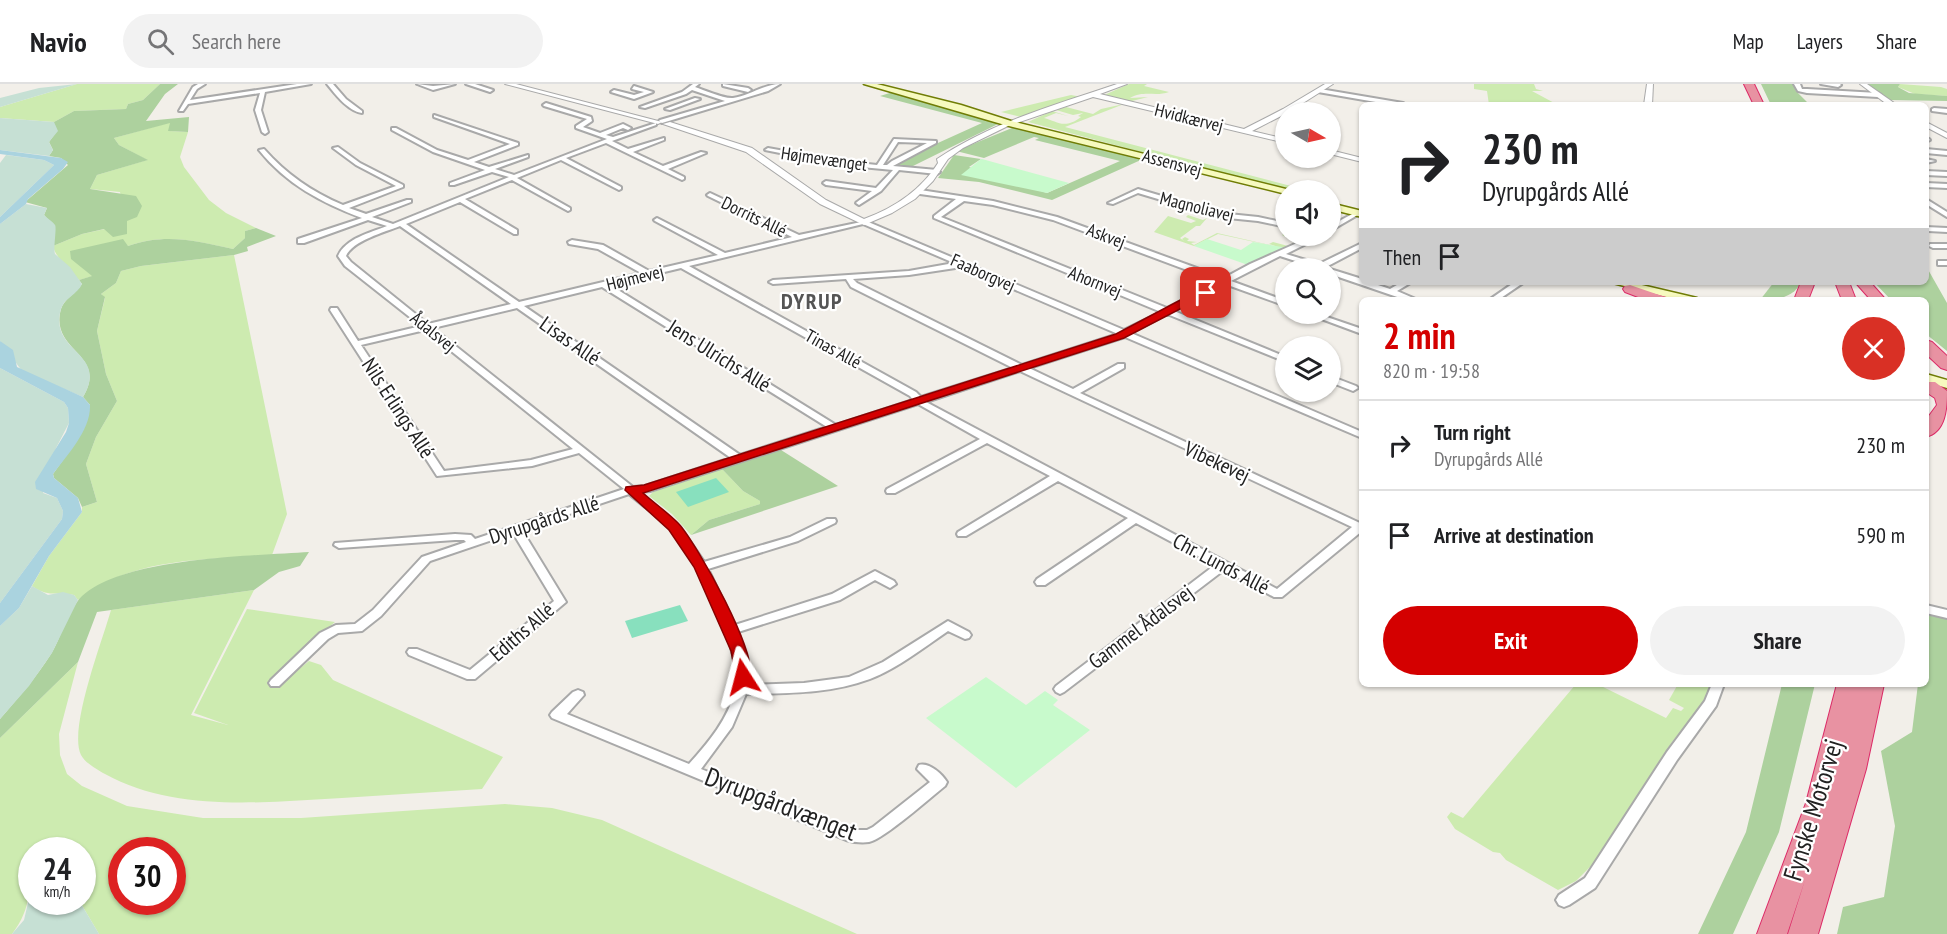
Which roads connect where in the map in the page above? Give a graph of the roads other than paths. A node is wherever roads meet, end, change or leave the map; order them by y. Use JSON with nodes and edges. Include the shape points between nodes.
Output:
{"nodes":[{"id":1,"x":202,"y":84,"type":"edge"},
{"id":2,"x":308,"y":84,"type":"edge"},
{"id":3,"x":330,"y":84,"type":"edge"},
{"id":4,"x":420,"y":84,"type":"edge"},
{"id":5,"x":452,"y":84,"type":"edge"},
{"id":6,"x":469,"y":84,"type":"edge"},
{"id":7,"x":508,"y":84,"type":"edge"},
{"id":8,"x":777,"y":84,"type":"edge"},
{"id":9,"x":868,"y":84,"type":"edge"},
{"id":10,"x":1124,"y":84,"type":"edge"},
{"id":11,"x":1330,"y":84,"type":"edge"},
{"id":12,"x":1650,"y":84,"type":"edge"},
{"id":13,"x":1742,"y":84,"type":"edge"},
{"id":14,"x":1749,"y":84,"type":"edge"},
{"id":15,"x":1797,"y":84,"type":"edge"},
{"id":16,"x":1824,"y":84,"type":"edge"},
{"id":17,"x":1863,"y":84,"type":"edge"},
{"id":18,"x":726,"y":85,"type":"edge"},
{"id":19,"x":1838,"y":85,"type":"edge"},
{"id":20,"x":693,"y":86,"type":"edge"},
{"id":21,"x":262,"y":87,"type":"edge"},
{"id":22,"x":634,"y":88,"type":"dead end"},
{"id":23,"x":490,"y":90,"type":"dead end"},
{"id":24,"x":748,"y":90,"type":"dead end"},
{"id":25,"x":706,"y":91,"type":"junction"},
{"id":26,"x":1320,"y":91,"type":"junction"},
{"id":27,"x":614,"y":92,"type":"dead end"},
{"id":28,"x":643,"y":94,"type":"junction"},
{"id":29,"x":1094,"y":95,"type":"junction"},
{"id":30,"x":1878,"y":95,"type":"junction"},
{"id":31,"x":675,"y":96,"type":"junction"},
{"id":32,"x":663,"y":99,"type":"junction"},
{"id":33,"x":733,"y":101,"type":"junction"},
{"id":34,"x":187,"y":102,"type":"junction"},
{"id":35,"x":1385,"y":102,"type":"edge"},
{"id":36,"x":1648,"y":102,"type":"edge"},
{"id":37,"x":1750,"y":102,"type":"edge"},
{"id":38,"x":1758,"y":102,"type":"edge"},
{"id":39,"x":1888,"y":102,"type":"edge"},
{"id":40,"x":546,"y":105,"type":"dead end"},
{"id":41,"x":643,"y":106,"type":"dead end"},
{"id":42,"x":668,"y":110,"type":"dead end"},
{"id":43,"x":1934,"y":110,"type":"dead end"},
{"id":44,"x":174,"y":111,"type":"dead end"},
{"id":45,"x":1947,"y":111,"type":"edge"},
{"id":46,"x":360,"y":112,"type":"dead end"},
{"id":47,"x":436,"y":116,"type":"dead end"},
{"id":48,"x":1015,"y":123,"type":"junction"},
{"id":49,"x":660,"y":124,"type":"junction"},
{"id":50,"x":1929,"y":126,"type":"edge"},
{"id":51,"x":628,"y":128,"type":"dead end"},
{"id":52,"x":394,"y":129,"type":"dead end"},
{"id":53,"x":1245,"y":131,"type":"junction"},
{"id":54,"x":265,"y":132,"type":"dead end"},
{"id":55,"x":600,"y":135,"type":"junction"},
{"id":56,"x":1947,"y":136,"type":"edge"},
{"id":57,"x":1275,"y":138,"type":"edge"},
{"id":58,"x":662,"y":139,"type":"dead end"},
{"id":59,"x":611,"y":140,"type":"junction"},
{"id":60,"x":1096,"y":143,"type":"junction"},
{"id":61,"x":336,"y":148,"type":"dead end"},
{"id":62,"x":262,"y":150,"type":"dead end"},
{"id":63,"x":768,"y":150,"type":"dead end"},
{"id":64,"x":629,"y":151,"type":"junction"},
{"id":65,"x":1929,"y":151,"type":"edge"},
{"id":66,"x":1946,"y":152,"type":"edge"},
{"id":67,"x":703,"y":153,"type":"dead end"},
{"id":68,"x":1341,"y":155,"type":"edge"},
{"id":69,"x":526,"y":156,"type":"dead end"},
{"id":70,"x":561,"y":158,"type":"junction"},
{"id":71,"x":1359,"y":159,"type":"edge"},
{"id":72,"x":467,"y":162,"type":"junction"},
{"id":73,"x":879,"y":166,"type":"junction"},
{"id":74,"x":889,"y":167,"type":"junction"},
{"id":75,"x":665,"y":168,"type":"junction"},
{"id":76,"x":898,"y":168,"type":"junction"},
{"id":77,"x":490,"y":169,"type":"junction"},
{"id":78,"x":935,"y":170,"type":"junction"},
{"id":79,"x":1929,"y":173,"type":"edge"},
{"id":80,"x":1947,"y":174,"type":"edge"},
{"id":81,"x":513,"y":177,"type":"junction"},
{"id":82,"x":682,"y":178,"type":"dead end"},
{"id":83,"x":826,"y":183,"type":"dead end"},
{"id":84,"x":452,"y":184,"type":"dead end"},
{"id":85,"x":1929,"y":185,"type":"edge"},
{"id":86,"x":1947,"y":186,"type":"edge"},
{"id":87,"x":619,"y":188,"type":"dead end"},
{"id":88,"x":923,"y":189,"type":"junction"},
{"id":89,"x":1275,"y":189,"type":"edge"},
{"id":90,"x":879,"y":190,"type":"junction"},
{"id":91,"x":710,"y":195,"type":"dead end"},
{"id":92,"x":963,"y":198,"type":"junction"},
{"id":93,"x":460,"y":199,"type":"junction"},
{"id":94,"x":409,"y":201,"type":"dead end"},
{"id":95,"x":859,"y":203,"type":"dead end"},
{"id":96,"x":1111,"y":203,"type":"dead end"},
{"id":97,"x":1929,"y":203,"type":"edge"},
{"id":98,"x":1341,"y":207,"type":"edge"},
{"id":99,"x":342,"y":208,"type":"junction"},
{"id":100,"x":568,"y":209,"type":"dead end"},
{"id":101,"x":1359,"y":212,"type":"edge"},
{"id":102,"x":1359,"y":214,"type":"edge"},
{"id":103,"x":1947,"y":215,"type":"edge"},
{"id":104,"x":366,"y":217,"type":"junction"},
{"id":105,"x":657,"y":220,"type":"dead end"},
{"id":106,"x":865,"y":220,"type":"junction"},
{"id":107,"x":1275,"y":223,"type":"edge"},
{"id":108,"x":1341,"y":223,"type":"edge"},
{"id":109,"x":396,"y":225,"type":"junction"},
{"id":110,"x":1929,"y":230,"type":"edge"},
{"id":111,"x":1947,"y":230,"type":"edge"},
{"id":112,"x":514,"y":232,"type":"dead end"},
{"id":113,"x":799,"y":238,"type":"junction"},
{"id":114,"x":301,"y":241,"type":"dead end"},
{"id":115,"x":572,"y":242,"type":"dead end"},
{"id":116,"x":1297,"y":246,"type":"edge"},
{"id":117,"x":1933,"y":246,"type":"dead end"},
{"id":118,"x":1947,"y":246,"type":"edge"},
{"id":119,"x":1359,"y":247,"type":"edge"},
{"id":120,"x":1280,"y":254,"type":"junction"},
{"id":121,"x":725,"y":256,"type":"junction"},
{"id":122,"x":1292,"y":258,"type":"edge"},
{"id":123,"x":1339,"y":258,"type":"edge"},
{"id":124,"x":964,"y":264,"type":"junction"},
{"id":125,"x":683,"y":266,"type":"junction"},
{"id":126,"x":648,"y":274,"type":"junction"},
{"id":127,"x":1341,"y":275,"type":"edge"},
{"id":128,"x":848,"y":277,"type":"junction"},
{"id":129,"x":1225,"y":281,"type":"junction"},
{"id":130,"x":1359,"y":281,"type":"edge"},
{"id":131,"x":773,"y":282,"type":"dead end"},
{"id":132,"x":604,"y":285,"type":"junction"},
{"id":133,"x":1370,"y":285,"type":"edge"},
{"id":134,"x":1403,"y":285,"type":"edge"},
{"id":135,"x":1516,"y":285,"type":"edge"},
{"id":136,"x":1618,"y":285,"type":"edge"},
{"id":137,"x":1628,"y":285,"type":"edge"},
{"id":138,"x":1865,"y":285,"type":"edge"},
{"id":139,"x":1630,"y":289,"type":"junction"},
{"id":140,"x":1390,"y":292,"type":"junction"},
{"id":141,"x":1404,"y":297,"type":"edge"},
{"id":142,"x":1498,"y":297,"type":"edge"},
{"id":143,"x":1652,"y":297,"type":"edge"},
{"id":144,"x":1656,"y":297,"type":"edge"},
{"id":145,"x":1680,"y":297,"type":"edge"},
{"id":146,"x":1876,"y":297,"type":"edge"},
{"id":147,"x":1275,"y":300,"type":"edge"},
{"id":148,"x":519,"y":305,"type":"junction"},
{"id":149,"x":334,"y":310,"type":"dead end"},
{"id":150,"x":1166,"y":311,"type":"junction"},
{"id":151,"x":1340,"y":324,"type":"edge"},
{"id":152,"x":428,"y":328,"type":"junction"},
{"id":153,"x":1359,"y":331,"type":"edge"},
{"id":154,"x":1119,"y":334,"type":"junction"},
{"id":155,"x":356,"y":344,"type":"junction"},
{"id":156,"x":1929,"y":347,"type":"edge"},
{"id":157,"x":1275,"y":356,"type":"edge"},
{"id":158,"x":1947,"y":362,"type":"edge"},
{"id":159,"x":1121,"y":366,"type":"dead end"},
{"id":160,"x":1018,"y":367,"type":"junction"},
{"id":161,"x":1947,"y":379,"type":"edge"},
{"id":162,"x":1931,"y":382,"type":"edge"},
{"id":163,"x":1341,"y":383,"type":"edge"},
{"id":164,"x":1353,"y":388,"type":"dead end"},
{"id":165,"x":1947,"y":392,"type":"edge"},
{"id":166,"x":1073,"y":393,"type":"junction"},
{"id":167,"x":919,"y":400,"type":"junction"},
{"id":168,"x":1947,"y":420,"type":"edge"},
{"id":169,"x":833,"y":427,"type":"junction"},
{"id":170,"x":1929,"y":428,"type":"edge"},
{"id":171,"x":1359,"y":434,"type":"edge"},
{"id":172,"x":988,"y":438,"type":"junction"},
{"id":173,"x":1929,"y":438,"type":"edge"},
{"id":174,"x":580,"y":450,"type":"junction"},
{"id":175,"x":739,"y":459,"type":"junction"},
{"id":176,"x":1058,"y":476,"type":"junction"},
{"id":177,"x":631,"y":490,"type":"junction"},
{"id":178,"x":891,"y":491,"type":"dead end"},
{"id":179,"x":1136,"y":518,"type":"junction"},
{"id":180,"x":831,"y":521,"type":"dead end"},
{"id":181,"x":1359,"y":528,"type":"edge"},
{"id":182,"x":516,"y":529,"type":"junction"},
{"id":183,"x":1359,"y":529,"type":"edge"},
{"id":184,"x":962,"y":534,"type":"dead end"},
{"id":185,"x":473,"y":543,"type":"junction"},
{"id":186,"x":339,"y":545,"type":"dead end"},
{"id":187,"x":1223,"y":565,"type":"junction"},
{"id":188,"x":701,"y":567,"type":"junction"},
{"id":189,"x":1041,"y":582,"type":"dead end"},
{"id":190,"x":890,"y":584,"type":"dead end"},
{"id":191,"x":731,"y":630,"type":"junction"},
{"id":192,"x":964,"y":635,"type":"dead end"},
{"id":193,"x":413,"y":652,"type":"dead end"},
{"id":194,"x":275,"y":683,"type":"dead end"},
{"id":195,"x":1718,"y":687,"type":"edge"},
{"id":196,"x":1871,"y":687,"type":"edge"},
{"id":197,"x":1060,"y":689,"type":"dead end"},
{"id":198,"x":741,"y":690,"type":"junction"},
{"id":199,"x":1846,"y":690,"type":"edge"},
{"id":200,"x":578,"y":694,"type":"dead end"},
{"id":201,"x":924,"y":770,"type":"dead end"},
{"id":202,"x":691,"y":771,"type":"junction"},
{"id":203,"x":1564,"y":900,"type":"dead end"},
{"id":204,"x":1772,"y":934,"type":"edge"},
{"id":205,"x":1803,"y":934,"type":"edge"}],
"edges":[{"from":1,"to":34,"type":"street"},
{"from":2,"to":21,"type":"street"},
{"from":3,"to":46,"type":"street"},
{"from":4,"to":5,"type":"street","via":[[433,88]]},
{"from":6,"to":23,"type":"street"},
{"from":7,"to":49,"type":"street","name":"Faaborgvej"},
{"from":8,"to":33,"type":"street","name":"Ådalsvej"},
{"from":9,"to":48,"type":"main road","name":"Assensvej"},
{"from":10,"to":29,"type":"street","name":"Højmevej"},
{"from":11,"to":26,"type":"street"},
{"from":12,"to":36,"type":"street"},
{"from":13,"to":37,"type":"highway"},
{"from":14,"to":38,"type":"highway"},
{"from":15,"to":30,"type":"street","via":[[1800,90],[1807,91]]},
{"from":16,"to":19,"type":"street"},
{"from":17,"to":30,"type":"street"},
{"from":18,"to":24,"type":"street"},
{"from":18,"to":25,"type":"street"},
{"from":20,"to":25,"type":"street"},
{"from":20,"to":31,"type":"street"},
{"from":21,"to":34,"type":"street"},
{"from":21,"to":54,"type":"street","via":[[258,110]]},
{"from":22,"to":28,"type":"street","via":[[650,92]]},
{"from":25,"to":33,"type":"street"},
{"from":26,"to":35,"type":"street"},
{"from":26,"to":53,"type":"street"},
{"from":27,"to":28,"type":"street","via":[[634,97]]},
{"from":28,"to":32,"type":"street"},
{"from":29,"to":48,"type":"street","name":"Højmevej"},
{"from":29,"to":53,"type":"street","name":"Hvidkærvej"},
{"from":30,"to":39,"type":"street"},
{"from":31,"to":32,"type":"street"},
{"from":31,"to":42,"type":"street","via":[[695,100]]},
{"from":32,"to":41,"type":"street"},
{"from":33,"to":49,"type":"street","name":"Ådalsvej"},
{"from":34,"to":44,"type":"street","via":[[185,110]]},
{"from":40,"to":55,"type":"street","via":[[590,118],[578,127]]},
{"from":43,"to":45,"type":"street"},
{"from":47,"to":72,"type":"street","via":[[516,144]]},
{"from":48,"to":60,"type":"main road","name":"Assensvej"},
{"from":48,"to":60,"type":"main road","name":"Assensvej"},
{"from":48,"to":78,"type":"street","name":"Højmevej","via":[[985,134],[945,157]]},
{"from":49,"to":59,"type":"street","name":"Ådalsvej"},
{"from":49,"to":106,"type":"street","name":"Faaborgvej","via":[[756,153],[819,199]]},
{"from":50,"to":56,"type":"street"},
{"from":51,"to":55,"type":"street","via":[[623,126]]},
{"from":52,"to":72,"type":"street","via":[[435,151]]},
{"from":53,"to":57,"type":"street","name":"Hvidkærvej"},
{"from":55,"to":59,"type":"street"},
{"from":58,"to":64,"type":"street"},
{"from":59,"to":64,"type":"street"},
{"from":59,"to":70,"type":"street","name":"Ådalsvej"},
{"from":60,"to":89,"type":"main road","name":"Assensvej"},
{"from":61,"to":99,"type":"street","via":[[401,186]]},
{"from":62,"to":99,"type":"street","name":"Lisas Allé","via":[[293,182]]},
{"from":63,"to":73,"type":"street","name":"Højmevænget"},
{"from":64,"to":75,"type":"street"},
{"from":65,"to":66,"type":"street"},
{"from":67,"to":75,"type":"street"},
{"from":68,"to":71,"type":"street"},
{"from":69,"to":77,"type":"street"},
{"from":70,"to":81,"type":"street","name":"Ådalsvej"},
{"from":70,"to":87,"type":"street"},
{"from":72,"to":77,"type":"street"},
{"from":73,"to":74,"type":"street","name":"Højmevænget"},
{"from":73,"to":74,"type":"street","name":"Højmevænget","via":[[896,140],[934,142]]},
{"from":74,"to":76,"type":"street","name":"Højmevænget"},
{"from":75,"to":82,"type":"street"},
{"from":76,"to":78,"type":"street","name":"Højmevænget"},
{"from":76,"to":90,"type":"street","name":"Højmevænget"},
{"from":77,"to":81,"type":"street"},
{"from":77,"to":84,"type":"street"},
{"from":78,"to":88,"type":"street","name":"Højmevej"},
{"from":79,"to":80,"type":"street"},
{"from":81,"to":93,"type":"street","name":"Ådalsvej"},
{"from":81,"to":100,"type":"street"},
{"from":83,"to":90,"type":"street","name":"Højmevænget"},
{"from":85,"to":86,"type":"street"},
{"from":88,"to":92,"type":"street","name":"Askvej"},
{"from":88,"to":106,"type":"street","name":"Højmevej","via":[[891,210]]},
{"from":90,"to":95,"type":"street","name":"Højmevænget"},
{"from":91,"to":113,"type":"street","name":"Dorrits Allé"},
{"from":92,"to":129,"type":"street","name":"Askvej","via":[[1055,218]]},
{"from":92,"to":150,"type":"street","name":"Ahornvej","via":[[936,217]]},
{"from":93,"to":109,"type":"street","name":"Ådalsvej"},
{"from":93,"to":112,"type":"street"},
{"from":94,"to":104,"type":"street"},
{"from":96,"to":107,"type":"street","name":"Magnoliavej","via":[[1137,191],[1218,216]]},
{"from":97,"to":103,"type":"street"},
{"from":98,"to":101,"type":"main road"},
{"from":99,"to":104,"type":"street","name":"Lisas Allé"},
{"from":102,"to":108,"type":"street"},
{"from":104,"to":109,"type":"street","name":"Lisas Allé"},
{"from":104,"to":114,"type":"street"},
{"from":105,"to":121,"type":"street"},
{"from":106,"to":113,"type":"street","name":"Højmevej"},
{"from":106,"to":124,"type":"street","name":"Faaborgvej"},
{"from":109,"to":148,"type":"street","name":"Lisas Allé"},
{"from":109,"to":152,"type":"street","name":"Ådalsvej","via":[[352,243],[342,256]]},
{"from":110,"to":111,"type":"street"},
{"from":113,"to":121,"type":"street","name":"Højmevej"},
{"from":115,"to":126,"type":"street","via":[[600,247]]},
{"from":116,"to":120,"type":"street","name":"Dyrupgårds Allé"},
{"from":117,"to":118,"type":"street"},
{"from":119,"to":123,"type":"street"},
{"from":120,"to":122,"type":"street"},
{"from":120,"to":129,"type":"street","name":"Dyrupgårds Allé"},
{"from":121,"to":125,"type":"street","name":"Højmevej"},
{"from":124,"to":128,"type":"street"},
{"from":124,"to":154,"type":"street","name":"Faaborgvej"},
{"from":125,"to":126,"type":"street","name":"Højmevej"},
{"from":125,"to":167,"type":"street","name":"Tinas Allé"},
{"from":126,"to":132,"type":"street","name":"Højmevej"},
{"from":127,"to":130,"type":"street"},
{"from":128,"to":131,"type":"street"},
{"from":128,"to":160,"type":"street","name":"Vibekevej","via":[[854,285]]},
{"from":129,"to":147,"type":"street","name":"Askvej"},
{"from":129,"to":150,"type":"street","name":"Dyrupgårds Allé"},
{"from":132,"to":148,"type":"street","name":"Højmevej"},
{"from":132,"to":169,"type":"street","name":"Jens Ulrichs Allé"},
{"from":133,"to":140,"type":"street"},
{"from":134,"to":140,"type":"street"},
{"from":135,"to":142,"type":"street"},
{"from":136,"to":139,"type":"main road"},
{"from":137,"to":145,"type":"main road"},
{"from":138,"to":146,"type":"highway"},
{"from":139,"to":143,"type":"highway"},
{"from":139,"to":144,"type":"main road"},
{"from":140,"to":141,"type":"street"},
{"from":148,"to":152,"type":"street","name":"Højmevej"},
{"from":148,"to":175,"type":"street","name":"Lisas Allé"},
{"from":149,"to":155,"type":"street","name":"Nils Erlings Allé"},
{"from":150,"to":154,"type":"street","name":"Dyrupgårds Allé"},
{"from":150,"to":157,"type":"street","name":"Ahornvej"},
{"from":151,"to":153,"type":"street"},
{"from":152,"to":155,"type":"street","name":"Nils Erlings Allé"},
{"from":152,"to":174,"type":"street","name":"Ådalsvej"},
{"from":154,"to":160,"type":"street","name":"Dyrupgårds Allé"},
{"from":154,"to":171,"type":"street","name":"Faaborgvej"},
{"from":155,"to":174,"type":"street","name":"Nils Erlings Allé","via":[[441,474],[532,463]]},
{"from":156,"to":158,"type":"highway"},
{"from":159,"to":166,"type":"street"},
{"from":160,"to":166,"type":"street","name":"Vibekevej"},
{"from":160,"to":167,"type":"street","name":"Dyrupgårds Allé"},
{"from":161,"to":162,"type":"highway"},
{"from":162,"to":165,"type":"main road"},
{"from":162,"to":170,"type":"highway","via":[[1946,405]]},
{"from":163,"to":164,"type":"street"},
{"from":166,"to":181,"type":"street","name":"Vibekevej"},
{"from":167,"to":169,"type":"street","name":"Dyrupgårds Allé"},
{"from":167,"to":172,"type":"street","name":"Chr. Lunds Allé"},
{"from":168,"to":173,"type":"highway"},
{"from":169,"to":175,"type":"street","name":"Dyrupgårds Allé"},
{"from":172,"to":176,"type":"street","name":"Chr. Lunds Allé"},
{"from":172,"to":178,"type":"street"},
{"from":174,"to":177,"type":"street","name":"Ådalsvej"},
{"from":175,"to":177,"type":"street","name":"Dyrupgårds Allé","via":[[646,489]]},
{"from":176,"to":179,"type":"street","name":"Chr. Lunds Allé"},
{"from":176,"to":184,"type":"street"},
{"from":177,"to":182,"type":"street","name":"Dyrupgårds Allé"},
{"from":177,"to":188,"type":"street","name":"Dyrupgårdvænget","via":[[674,527]]},
{"from":179,"to":187,"type":"street","name":"Chr. Lunds Allé"},
{"from":179,"to":189,"type":"street"},
{"from":180,"to":188,"type":"street","via":[[794,539]]},
{"from":182,"to":185,"type":"street","name":"Dyrupgårds Allé"},
{"from":182,"to":193,"type":"street","name":"Ediths Allé","via":[[560,602],[471,676]]},
{"from":183,"to":187,"type":"street","name":"Chr. Lunds Allé","via":[[1278,594]]},
{"from":185,"to":186,"type":"street","name":"Dyrupgårds Allé","via":[[467,537],[455,537]]},
{"from":185,"to":194,"type":"street","name":"Dyrupgårds Allé","via":[[426,559],[377,613],[358,628],[336,629],[324,636]]},
{"from":187,"to":197,"type":"street","name":"Gammel Ådalsvej"},
{"from":188,"to":191,"type":"street","name":"Dyrupgårdvænget"},
{"from":190,"to":191,"type":"street","via":[[875,575],[836,597]]},
{"from":191,"to":198,"type":"street","name":"Dyrupgårdvænget","via":[[742,664]]},
{"from":192,"to":198,"type":"street","via":[[948,625],[884,667],[840,683]]},
{"from":195,"to":203,"type":"street","via":[[1711,703],[1590,883]]},
{"from":196,"to":205,"type":"highway","name":"Fynske Motorvej","via":[[1853,769]]},
{"from":198,"to":202,"type":"street","name":"Dyrupgårdvænget","via":[[726,728]]},
{"from":199,"to":204,"type":"highway","name":"Fynske Motorvej","via":[[1819,803]]},
{"from":200,"to":202,"type":"street","name":"Dyrupgårdvænget","via":[[557,715]]},
{"from":201,"to":202,"type":"street","name":"Dyrupgårdvænget","via":[[940,782],[878,831],[860,837]]}]}
